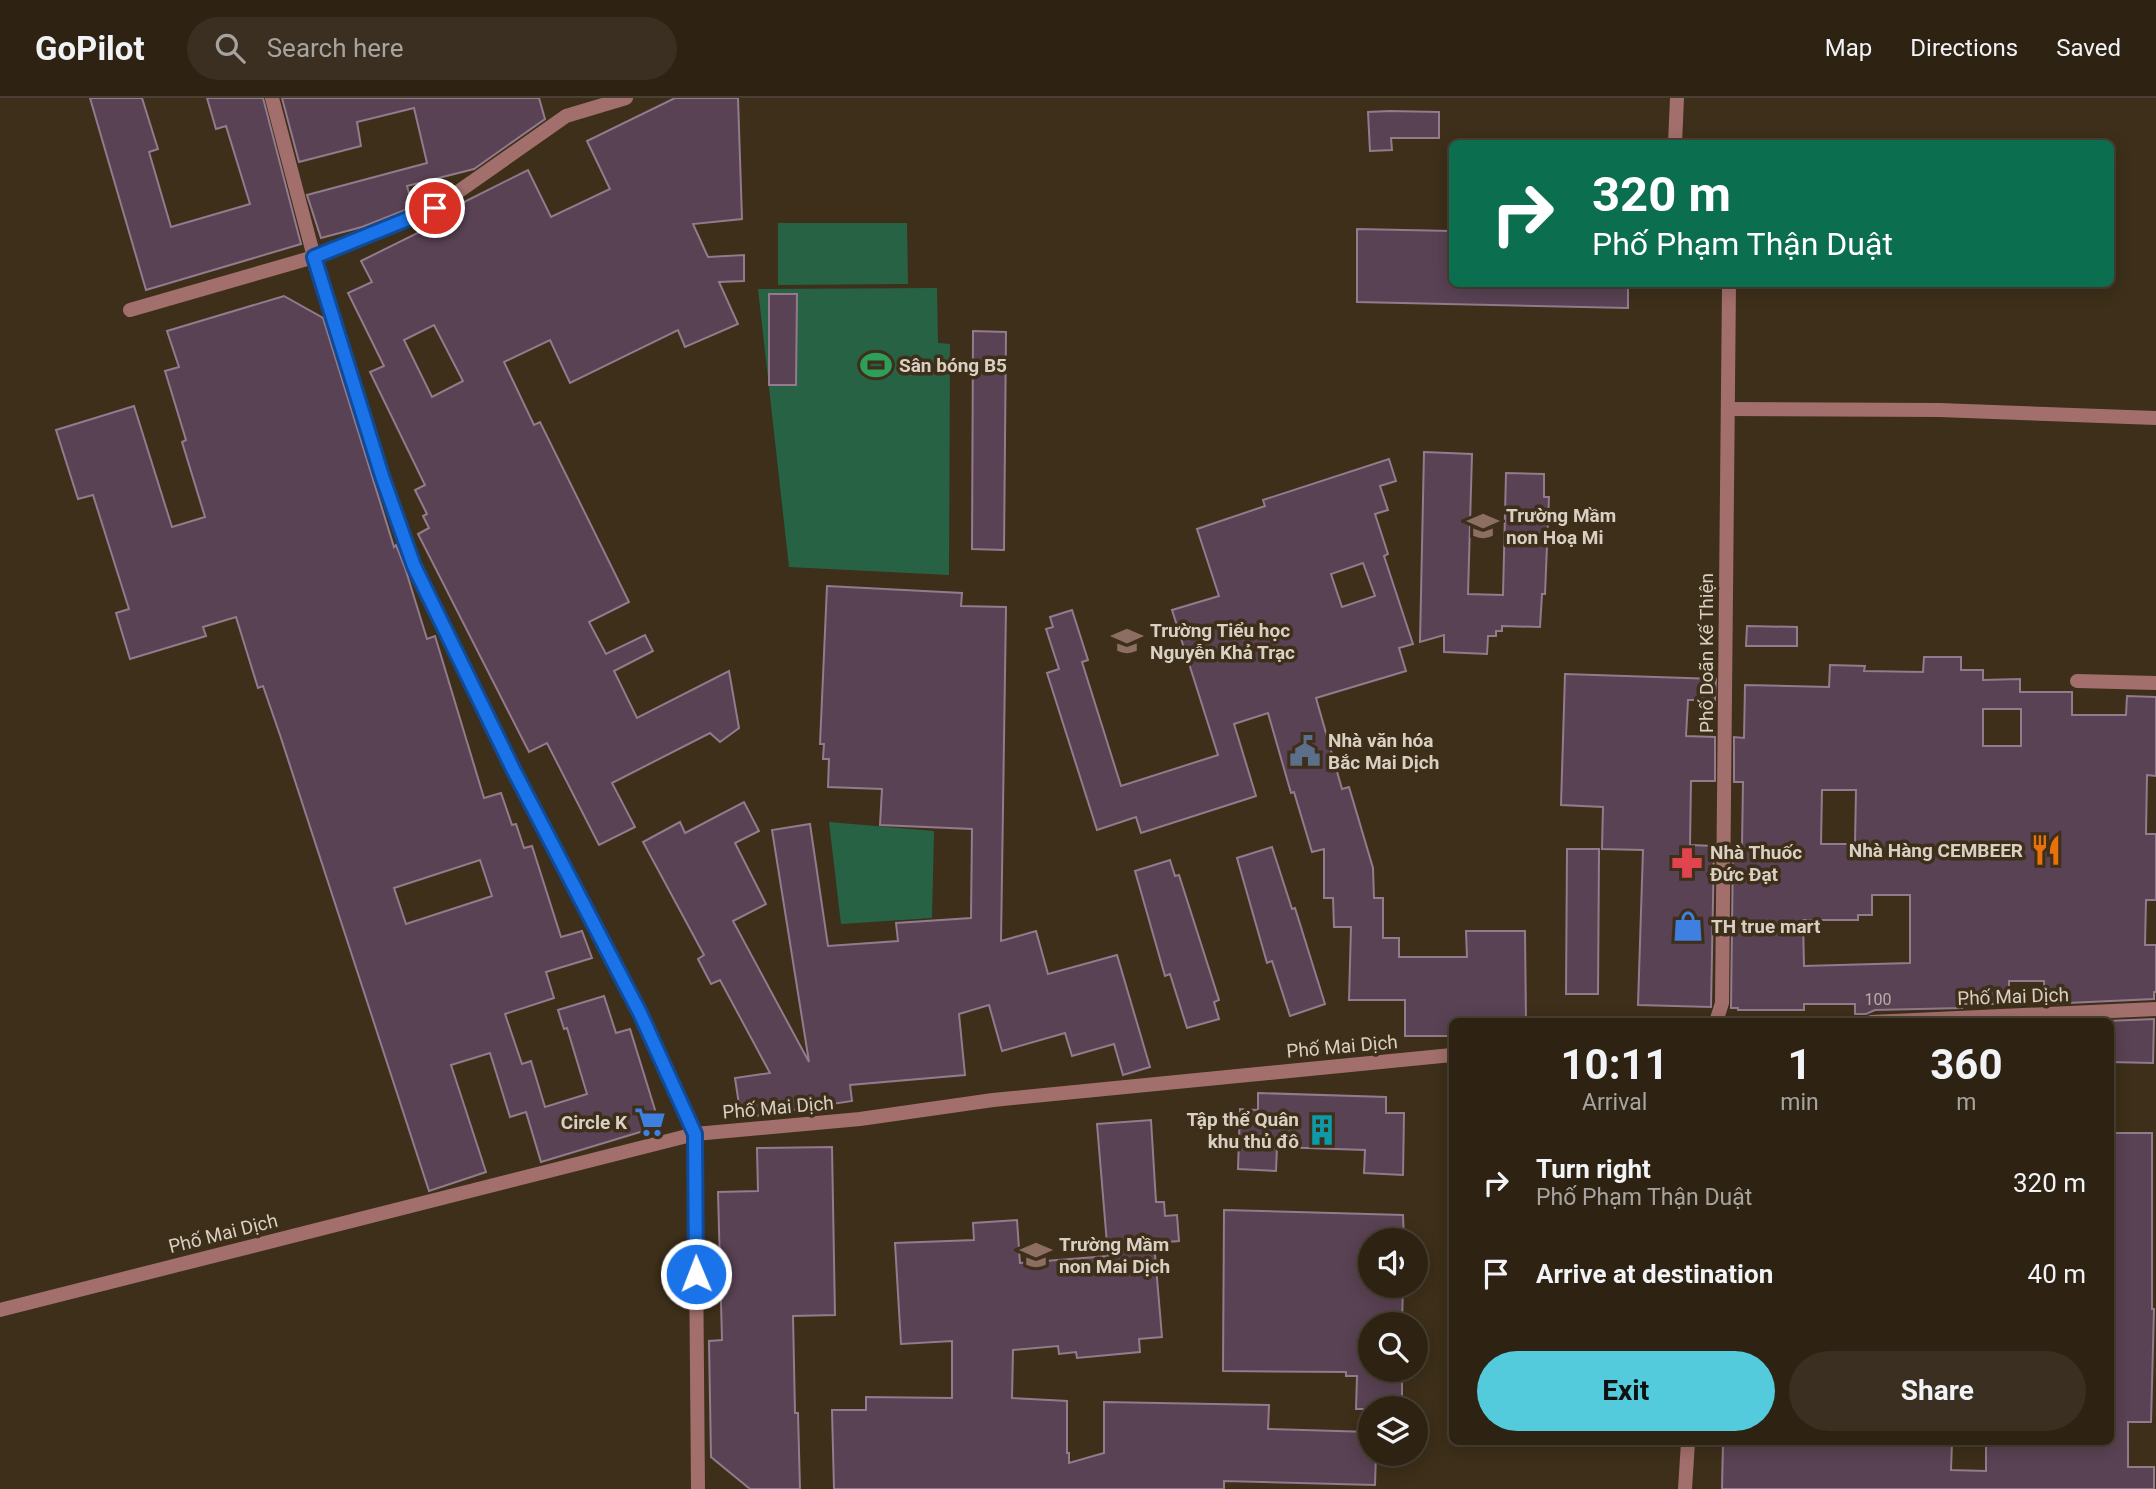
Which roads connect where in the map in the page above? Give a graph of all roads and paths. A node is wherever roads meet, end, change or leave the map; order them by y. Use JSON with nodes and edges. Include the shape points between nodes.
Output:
{"nodes":[{"id":1,"x":272,"y":98,"type":"edge"},
{"id":2,"x":626,"y":98,"type":"edge"},
{"id":3,"x":1676,"y":98,"type":"edge"},
{"id":4,"x":1675,"y":140,"type":"edge"},
{"id":5,"x":314,"y":257,"type":"junction"},
{"id":6,"x":1729,"y":287,"type":"edge"},
{"id":7,"x":130,"y":310,"type":"dead end"},
{"id":8,"x":1728,"y":409,"type":"junction"},
{"id":9,"x":2156,"y":418,"type":"edge"},
{"id":10,"x":2077,"y":681,"type":"dead end"},
{"id":11,"x":2156,"y":683,"type":"edge"},
{"id":12,"x":2156,"y":1009,"type":"edge"},
{"id":13,"x":1717,"y":1018,"type":"edge"},
{"id":14,"x":1959,"y":1018,"type":"edge"},
{"id":15,"x":1449,"y":1055,"type":"edge"},
{"id":16,"x":695,"y":1134,"type":"junction"},
{"id":17,"x":0,"y":1310,"type":"edge"},
{"id":18,"x":1688,"y":1445,"type":"edge"},
{"id":19,"x":698,"y":1489,"type":"edge"},
{"id":20,"x":1685,"y":1489,"type":"edge"}],
"edges":[{"from":1,"to":5,"type":"street"},
{"from":2,"to":5,"type":"street","via":[[566,116],[435,208]]},
{"from":3,"to":4,"type":"street"},
{"from":5,"to":7,"type":"street"},
{"from":5,"to":16,"type":"street","via":[[414,566],[640,1013]]},
{"from":6,"to":8,"type":"street","name":"Phố Doãn Kế Thiện"},
{"from":8,"to":9,"type":"street"},
{"from":8,"to":13,"type":"street","name":"Phố Doãn Kế Thiện","via":[[1721,1003]]},
{"from":10,"to":11,"type":"street"},
{"from":12,"to":14,"type":"street","name":"Phố Mai Dịch"},
{"from":15,"to":16,"type":"street","name":"Phố Mai Dịch"},
{"from":16,"to":17,"type":"street","name":"Phố Mai Dịch"},
{"from":16,"to":19,"type":"street"},
{"from":18,"to":20,"type":"street"}]}
